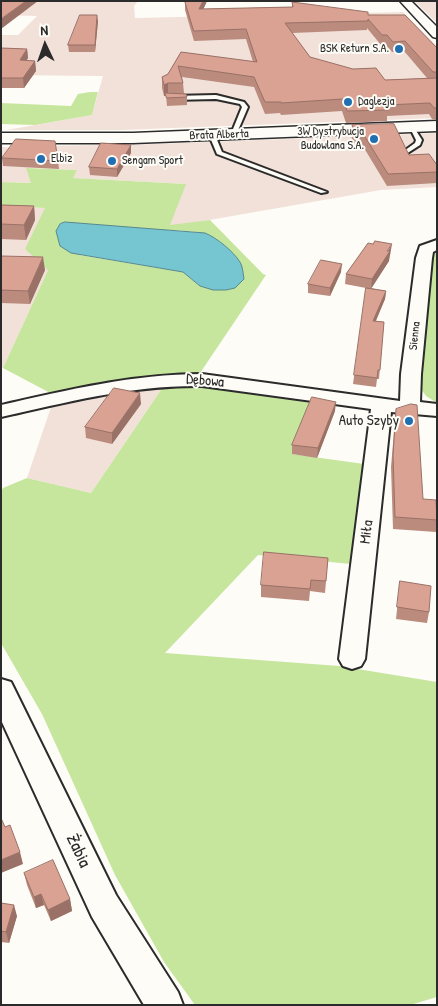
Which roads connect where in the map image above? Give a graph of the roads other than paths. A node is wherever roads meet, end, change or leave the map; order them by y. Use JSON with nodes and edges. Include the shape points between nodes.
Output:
{"nodes":[{"id":1,"x":405,"y":1,"type":"edge"},
{"id":2,"x":437,"y":34,"type":"edge"},
{"id":3,"x":168,"y":98,"type":"edge"},
{"id":4,"x":437,"y":126,"type":"edge"},
{"id":5,"x":411,"y":127,"type":"junction"},
{"id":6,"x":234,"y":134,"type":"junction"},
{"id":7,"x":212,"y":135,"type":"junction"},
{"id":8,"x":1,"y":138,"type":"edge"},
{"id":9,"x":406,"y":152,"type":"edge"},
{"id":10,"x":323,"y":192,"type":"dead end"},
{"id":11,"x":437,"y":245,"type":"edge"},
{"id":12,"x":382,"y":405,"type":"junction"},
{"id":13,"x":410,"y":408,"type":"junction"},
{"id":14,"x":1,"y":410,"type":"edge"},
{"id":15,"x":437,"y":410,"type":"edge"},
{"id":16,"x":352,"y":659,"type":"dead end"},
{"id":17,"x":1,"y":690,"type":"edge"},
{"id":18,"x":165,"y":1005,"type":"edge"}],
"edges":[{"from":1,"to":2,"type":"street"},
{"from":3,"to":6,"type":"lane","via":[[216,97],[242,103],[245,107]]},
{"from":4,"to":5,"type":"street","name":"Brata Alberta"},
{"from":5,"to":6,"type":"street","name":"Brata Alberta"},
{"from":5,"to":9,"type":"lane","via":[[419,140]]},
{"from":6,"to":7,"type":"street","name":"Brata Alberta"},
{"from":7,"to":8,"type":"street","name":"Brata Alberta","via":[[107,139]]},
{"from":7,"to":10,"type":"lane","via":[[219,153]]},
{"from":11,"to":13,"type":"street","name":"Sienna","via":[[426,250],[424,258]]},
{"from":12,"to":13,"type":"street","name":"Dębowa"},
{"from":12,"to":14,"type":"street","name":"Dębowa","via":[[254,386],[173,379],[116,385]]},
{"from":12,"to":16,"type":"street","name":"Miła"},
{"from":13,"to":15,"type":"street"},
{"from":17,"to":18,"type":"street","name":"Żabia","via":[[104,906]]}]}
